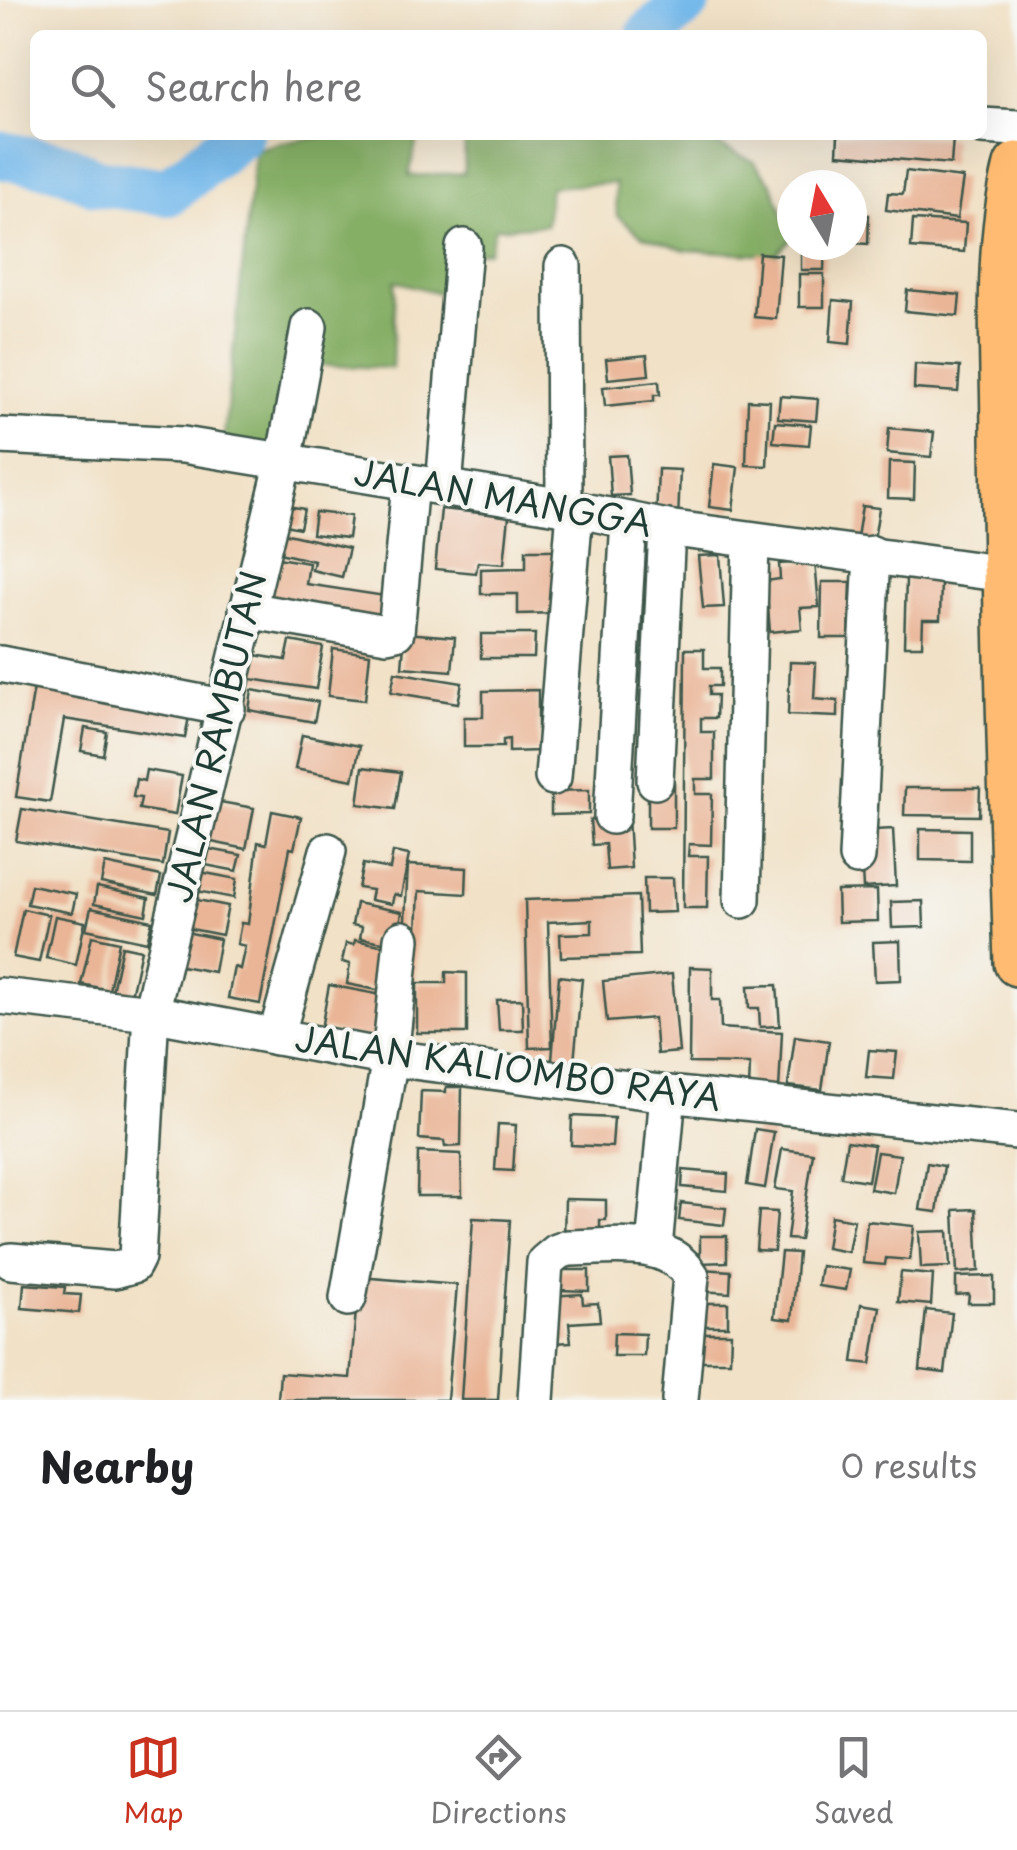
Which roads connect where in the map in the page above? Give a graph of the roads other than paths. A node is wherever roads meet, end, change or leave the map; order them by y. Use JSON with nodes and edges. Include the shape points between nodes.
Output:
{"nodes":[{"id":1,"x":987,"y":126,"type":"edge"},
{"id":2,"x":1017,"y":128,"type":"edge"},
{"id":3,"x":1017,"y":165,"type":"edge"},
{"id":4,"x":464,"y":247,"type":"dead end"},
{"id":5,"x":563,"y":266,"type":"dead end"},
{"id":6,"x":309,"y":326,"type":"dead end"},
{"id":7,"x":0,"y":436,"type":"edge"},
{"id":8,"x":284,"y":461,"type":"junction"},
{"id":9,"x":427,"y":485,"type":"junction"},
{"id":10,"x":570,"y":508,"type":"junction"},
{"id":11,"x":629,"y":520,"type":"junction"},
{"id":12,"x":667,"y":528,"type":"junction"},
{"id":13,"x":751,"y":540,"type":"junction"},
{"id":14,"x":872,"y":554,"type":"junction"},
{"id":15,"x":1005,"y":574,"type":"junction"},
{"id":16,"x":247,"y":610,"type":"junction"},
{"id":17,"x":0,"y":664,"type":"edge"},
{"id":18,"x":227,"y":708,"type":"junction"},
{"id":19,"x":1013,"y":734,"type":"edge"},
{"id":20,"x":553,"y":778,"type":"dead end"},
{"id":21,"x":655,"y":780,"type":"dead end"},
{"id":22,"x":612,"y":816,"type":"dead end"},
{"id":23,"x":328,"y":851,"type":"dead end"},
{"id":24,"x":856,"y":856,"type":"dead end"},
{"id":25,"x":742,"y":900,"type":"dead end"},
{"id":26,"x":402,"y":938,"type":"dead end"},
{"id":27,"x":1017,"y":963,"type":"edge"},
{"id":28,"x":0,"y":996,"type":"edge"},
{"id":29,"x":151,"y":1014,"type":"junction"},
{"id":30,"x":276,"y":1037,"type":"junction"},
{"id":31,"x":390,"y":1058,"type":"junction"},
{"id":32,"x":668,"y":1094,"type":"junction"},
{"id":33,"x":1017,"y":1131,"type":"edge"},
{"id":34,"x":654,"y":1248,"type":"junction"},
{"id":35,"x":11,"y":1261,"type":"dead end"},
{"id":36,"x":348,"y":1298,"type":"dead end"},
{"id":37,"x":536,"y":1400,"type":"edge"},
{"id":38,"x":680,"y":1400,"type":"edge"}],
"edges":[{"from":1,"to":2,"type":"street"},
{"from":3,"to":15,"type":"main road","via":[[1003,234]]},
{"from":4,"to":9,"type":"street"},
{"from":5,"to":10,"type":"street"},
{"from":6,"to":8,"type":"street","name":"JALAN RAMBUTAN"},
{"from":7,"to":8,"type":"street","name":"JALAN MANGGA","via":[[182,445]]},
{"from":8,"to":9,"type":"street","name":"JALAN MANGGA"},
{"from":8,"to":16,"type":"street","name":"JALAN RAMBUTAN"},
{"from":9,"to":10,"type":"street","name":"JALAN MANGGA"},
{"from":9,"to":16,"type":"street","via":[[396,632]]},
{"from":10,"to":11,"type":"street","name":"JALAN MANGGA"},
{"from":10,"to":20,"type":"street"},
{"from":11,"to":12,"type":"street","name":"JALAN MANGGA"},
{"from":11,"to":22,"type":"street"},
{"from":12,"to":13,"type":"street","name":"JALAN MANGGA"},
{"from":12,"to":21,"type":"street"},
{"from":13,"to":14,"type":"street","name":"JALAN MANGGA"},
{"from":13,"to":25,"type":"street"},
{"from":14,"to":15,"type":"street","name":"JALAN MANGGA"},
{"from":14,"to":24,"type":"street"},
{"from":15,"to":19,"type":"main road"},
{"from":16,"to":18,"type":"street","name":"JALAN RAMBUTAN"},
{"from":17,"to":18,"type":"street"},
{"from":18,"to":29,"type":"street","name":"JALAN RAMBUTAN"},
{"from":19,"to":27,"type":"main road"},
{"from":23,"to":30,"type":"street"},
{"from":26,"to":31,"type":"street"},
{"from":28,"to":29,"type":"street","name":"JALAN KALIOMBO RAYA"},
{"from":29,"to":30,"type":"street","name":"JALAN KALIOMBO RAYA"},
{"from":29,"to":35,"type":"street","name":"JALAN RAMBUTAN","via":[[133,1265],[115,1270]]},
{"from":30,"to":31,"type":"street","name":"JALAN KALIOMBO RAYA"},
{"from":31,"to":32,"type":"street","name":"JALAN KALIOMBO RAYA"},
{"from":31,"to":36,"type":"street"},
{"from":32,"to":33,"type":"street","name":"JALAN KALIOMBO RAYA"},
{"from":32,"to":34,"type":"street"},
{"from":34,"to":37,"type":"street","via":[[568,1248],[545,1262]]},
{"from":34,"to":38,"type":"street","via":[[690,1276]]}]}
